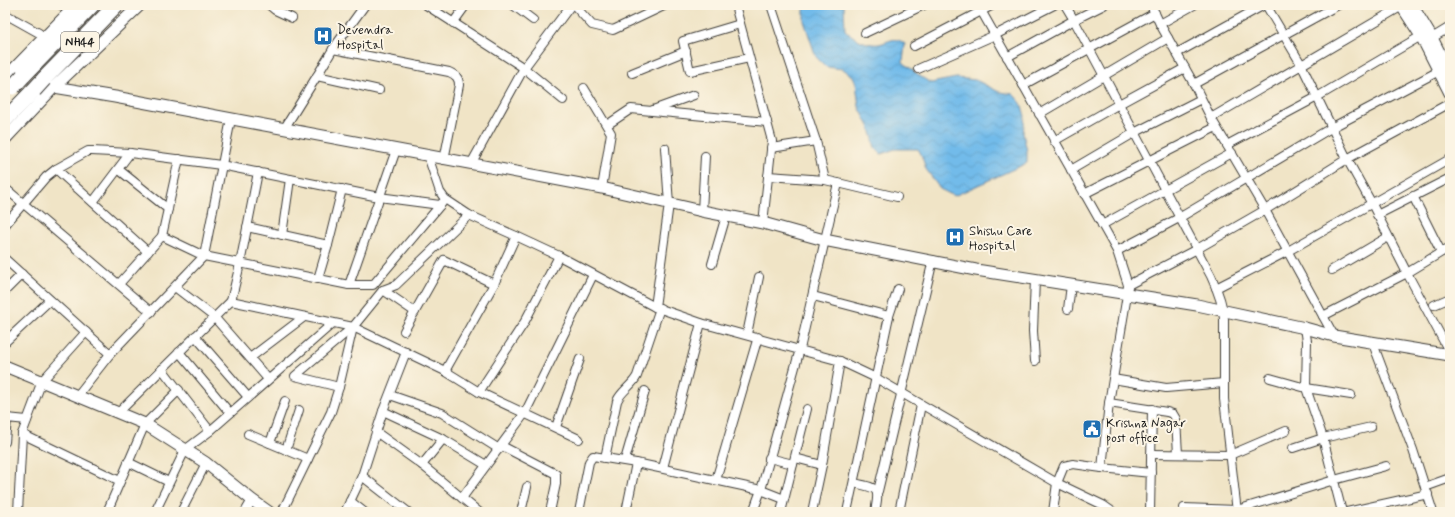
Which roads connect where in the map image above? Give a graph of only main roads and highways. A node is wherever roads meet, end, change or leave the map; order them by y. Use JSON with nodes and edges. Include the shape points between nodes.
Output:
{"nodes":[{"id":1,"x":92,"y":5,"type":"edge"},
{"id":2,"x":116,"y":5,"type":"edge"},
{"id":3,"x":8,"y":87,"type":"edge"},
{"id":4,"x":5,"y":120,"type":"edge"}],
"edges":[{"from":1,"to":3,"type":"highway","number":"NH44","bridge":true,"via":[[23,76]]},
{"from":2,"to":4,"type":"highway","number":"NH44","bridge":true,"via":[[49,83],[34,90]]}]}
